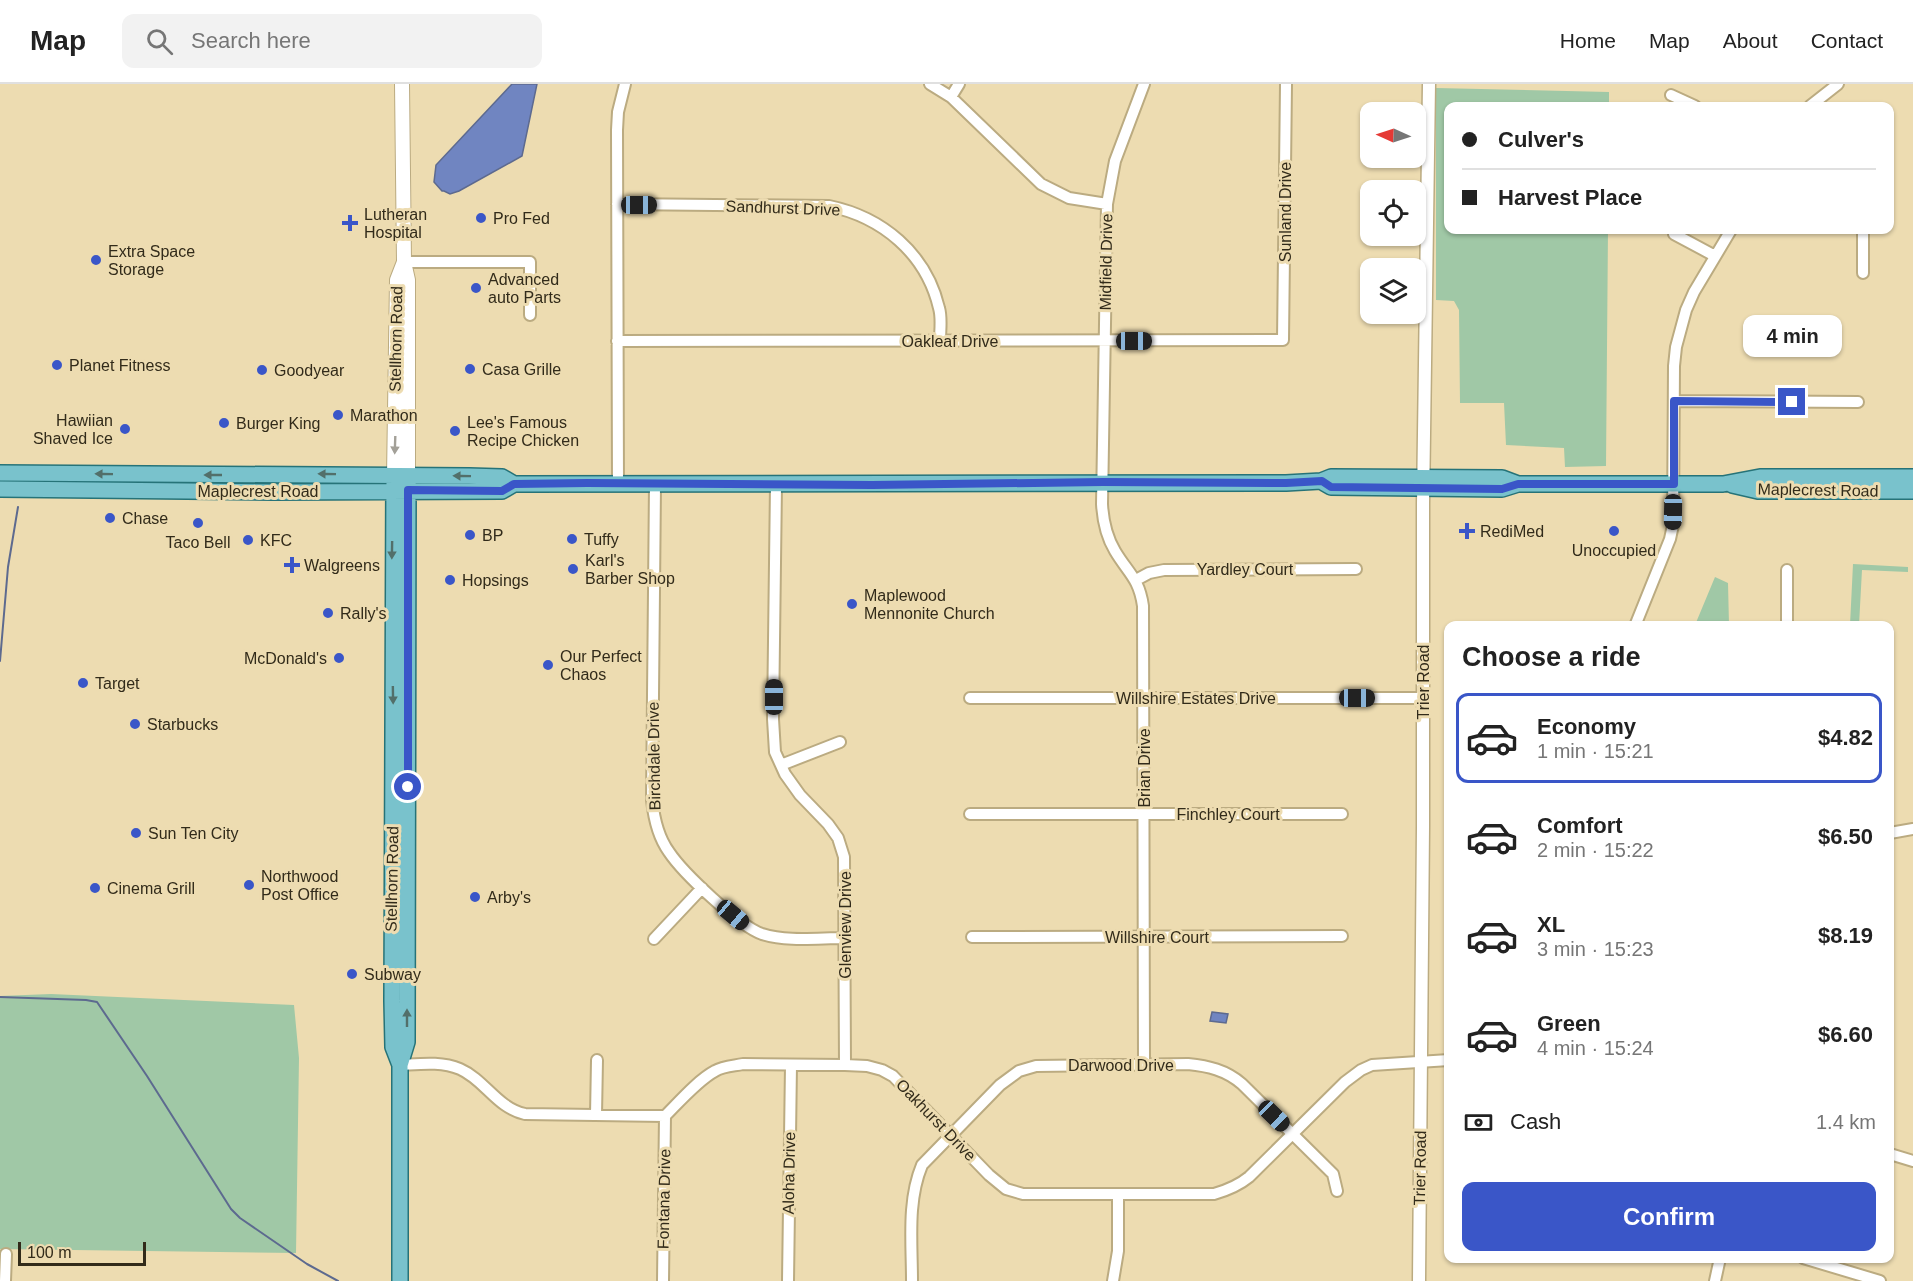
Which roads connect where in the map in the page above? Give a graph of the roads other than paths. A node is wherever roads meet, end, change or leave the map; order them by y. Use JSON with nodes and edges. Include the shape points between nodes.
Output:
{"nodes":[{"id":1,"x":402,"y":84,"type":"edge"},
{"id":2,"x":625,"y":84,"type":"edge"},
{"id":3,"x":930,"y":84,"type":"edge"},
{"id":4,"x":959,"y":84,"type":"edge"},
{"id":5,"x":1144,"y":84,"type":"edge"},
{"id":6,"x":1286,"y":84,"type":"edge"},
{"id":7,"x":1429,"y":84,"type":"edge"},
{"id":8,"x":1838,"y":84,"type":"edge"},
{"id":9,"x":1671,"y":95,"type":"dead end"},
{"id":10,"x":951,"y":97,"type":"junction"},
{"id":11,"x":1686,"y":102,"type":"edge"},
{"id":12,"x":1815,"y":102,"type":"edge"},
{"id":13,"x":617,"y":204,"type":"junction"},
{"id":14,"x":1107,"y":204,"type":"junction"},
{"id":15,"x":1674,"y":234,"type":"dead end"},
{"id":16,"x":1729,"y":234,"type":"edge"},
{"id":17,"x":1863,"y":234,"type":"edge"},
{"id":18,"x":1715,"y":256,"type":"junction"},
{"id":19,"x":404,"y":262,"type":"junction"},
{"id":20,"x":1863,"y":273,"type":"dead end"},
{"id":21,"x":530,"y":315,"type":"dead end"},
{"id":22,"x":940,"y":340,"type":"junction"},
{"id":23,"x":1283,"y":340,"type":"joint"},
{"id":24,"x":617,"y":341,"type":"junction"},
{"id":25,"x":1105,"y":341,"type":"junction"},
{"id":26,"x":1674,"y":401,"type":"junction"},
{"id":27,"x":1858,"y":402,"type":"dead end"},
{"id":28,"x":0,"y":473,"type":"edge"},
{"id":29,"x":1913,"y":477,"type":"edge"},
{"id":30,"x":1103,"y":482,"type":"junction"},
{"id":31,"x":401,"y":483,"type":"junction"},
{"id":32,"x":1424,"y":483,"type":"junction"},
{"id":33,"x":618,"y":484,"type":"junction"},
{"id":34,"x":776,"y":484,"type":"junction"},
{"id":35,"x":1674,"y":484,"type":"junction"},
{"id":36,"x":1724,"y":484,"type":"junction"},
{"id":37,"x":655,"y":485,"type":"junction"},
{"id":38,"x":0,"y":489,"type":"edge"},
{"id":39,"x":1913,"y":491,"type":"edge"},
{"id":40,"x":1356,"y":569,"type":"dead end"},
{"id":41,"x":1787,"y":570,"type":"dead end"},
{"id":42,"x":1137,"y":580,"type":"junction"},
{"id":43,"x":1637,"y":621,"type":"edge"},
{"id":44,"x":1787,"y":621,"type":"edge"},
{"id":45,"x":970,"y":698,"type":"dead end"},
{"id":46,"x":1144,"y":698,"type":"junction"},
{"id":47,"x":1423,"y":698,"type":"junction"},
{"id":48,"x":840,"y":742,"type":"dead end"},
{"id":49,"x":781,"y":765,"type":"junction"},
{"id":50,"x":970,"y":814,"type":"dead end"},
{"id":51,"x":1143,"y":814,"type":"junction"},
{"id":52,"x":1342,"y":814,"type":"dead end"},
{"id":53,"x":1913,"y":829,"type":"edge"},
{"id":54,"x":1894,"y":832,"type":"edge"},
{"id":55,"x":702,"y":888,"type":"junction"},
{"id":56,"x":1342,"y":936,"type":"dead end"},
{"id":57,"x":972,"y":937,"type":"dead end"},
{"id":58,"x":1144,"y":937,"type":"junction"},
{"id":59,"x":654,"y":939,"type":"dead end"},
{"id":60,"x":844,"y":939,"type":"junction"},
{"id":61,"x":597,"y":1060,"type":"dead end"},
{"id":62,"x":1444,"y":1060,"type":"edge"},
{"id":63,"x":1422,"y":1061,"type":"junction"},
{"id":64,"x":400,"y":1065,"type":"junction"},
{"id":65,"x":791,"y":1065,"type":"junction"},
{"id":66,"x":845,"y":1065,"type":"junction"},
{"id":67,"x":1144,"y":1065,"type":"junction"},
{"id":68,"x":596,"y":1114,"type":"junction"},
{"id":69,"x":665,"y":1116,"type":"junction"},
{"id":70,"x":1293,"y":1133,"type":"junction"},
{"id":71,"x":951,"y":1135,"type":"junction"},
{"id":72,"x":1894,"y":1155,"type":"edge"},
{"id":73,"x":1913,"y":1161,"type":"edge"},
{"id":74,"x":1337,"y":1191,"type":"dead end"},
{"id":75,"x":1118,"y":1196,"type":"junction"},
{"id":76,"x":6,"y":1254,"type":"dead end"},
{"id":77,"x":1719,"y":1263,"type":"edge"},
{"id":78,"x":1820,"y":1263,"type":"edge"},
{"id":79,"x":5,"y":1281,"type":"edge"},
{"id":80,"x":400,"y":1281,"type":"edge"},
{"id":81,"x":663,"y":1281,"type":"edge"},
{"id":82,"x":788,"y":1281,"type":"edge"},
{"id":83,"x":912,"y":1281,"type":"edge"},
{"id":84,"x":1113,"y":1281,"type":"edge"},
{"id":85,"x":1419,"y":1281,"type":"edge"},
{"id":86,"x":1715,"y":1281,"type":"edge"},
{"id":87,"x":1880,"y":1281,"type":"edge"}],
"edges":[{"from":1,"to":19,"type":"main road","name":"Stellhorn Road"},
{"from":2,"to":13,"type":"street","via":[[618,112]]},
{"from":3,"to":10,"type":"street"},
{"from":4,"to":10,"type":"street"},
{"from":5,"to":14,"type":"street","name":"Midfield Drive","via":[[1115,161]]},
{"from":6,"to":23,"type":"street","name":"Sunland Drive"},
{"from":7,"to":32,"type":"street","name":"Trier Road"},
{"from":8,"to":12,"type":"street"},
{"from":9,"to":11,"type":"street"},
{"from":10,"to":14,"type":"street","via":[[1041,184],[1069,198]]},
{"from":13,"to":22,"type":"street","name":"Sandhurst Drive","via":[[828,206],[858,214],[894,235],[922,267],[940,310]]},
{"from":13,"to":24,"type":"street"},
{"from":14,"to":25,"type":"street","name":"Midfield Drive"},
{"from":15,"to":18,"type":"street"},
{"from":16,"to":18,"type":"street"},
{"from":17,"to":20,"type":"street"},
{"from":18,"to":26,"type":"street","via":[[1694,292],[1680,328]]},
{"from":19,"to":21,"type":"street","via":[[530,262]]},
{"from":19,"to":31,"type":"main road","name":"Stellhorn Road","via":[[397,280]]},
{"from":22,"to":24,"type":"street","name":"Oakleaf Drive"},
{"from":22,"to":25,"type":"street","name":"Oakleaf Drive"},
{"from":23,"to":25,"type":"street","name":"Oakleaf Drive"},
{"from":24,"to":33,"type":"street"},
{"from":25,"to":30,"type":"street","name":"Midfield Drive"},
{"from":26,"to":27,"type":"street"},
{"from":26,"to":35,"type":"street"},
{"from":31,"to":28,"type":"main road","name":"Maplecrest Road","one_way":true},
{"from":29,"to":36,"type":"main road","name":"Maplecrest Road","via":[[1760,477]]},
{"from":30,"to":32,"type":"main road","name":"Maplecrest Road","via":[[1322,481],[1331,487]]},
{"from":30,"to":34,"type":"main road","name":"Maplecrest Road"},
{"from":30,"to":42,"type":"street","name":"Brian Drive","via":[[1106,533]]},
{"from":31,"to":33,"type":"main road","name":"Maplecrest Road","via":[[502,491],[514,484]]},
{"from":31,"to":38,"type":"main road","name":"Maplecrest Road","via":[[273,492]]},
{"from":31,"to":64,"type":"main road","name":"Stellhorn Road","via":[[392,1001],[393,1047]]},
{"from":32,"to":35,"type":"main road","name":"Maplecrest Road","via":[[1502,489],[1518,484]]},
{"from":32,"to":47,"type":"street","name":"Trier Road"},
{"from":33,"to":37,"type":"main road","name":"Maplecrest Road"},
{"from":34,"to":37,"type":"main road","name":"Maplecrest Road"},
{"from":34,"to":49,"type":"street","name":"Glenview Drive","via":[[773,719]]},
{"from":35,"to":36,"type":"main road","name":"Maplecrest Road"},
{"from":35,"to":43,"type":"street","via":[[1670,539]]},
{"from":36,"to":39,"type":"main road","name":"Maplecrest Road","via":[[1758,491]]},
{"from":37,"to":55,"type":"street","name":"Birchdale Drive","via":[[652,800],[655,821],[669,853]]},
{"from":40,"to":42,"type":"street","name":"Yardley Court","via":[[1164,570]]},
{"from":41,"to":44,"type":"street"},
{"from":42,"to":46,"type":"street","name":"Brian Drive","via":[[1143,606]]},
{"from":45,"to":46,"type":"street","name":"Willshire Estates Drive"},
{"from":46,"to":47,"type":"street","name":"Willshire Estates Drive"},
{"from":46,"to":51,"type":"street","name":"Brian Drive"},
{"from":47,"to":63,"type":"street","name":"Trier Road"},
{"from":48,"to":49,"type":"street"},
{"from":49,"to":60,"type":"street","name":"Glenview Drive","via":[[792,785],[838,838],[844,857]]},
{"from":50,"to":51,"type":"street","name":"Finchley Court"},
{"from":51,"to":52,"type":"street","name":"Finchley Court"},
{"from":51,"to":58,"type":"street","name":"Brian Drive"},
{"from":53,"to":54,"type":"street"},
{"from":55,"to":59,"type":"street"},
{"from":55,"to":60,"type":"street","name":"Birchdale Drive","via":[[761,934]]},
{"from":56,"to":58,"type":"street","name":"Willshire Court"},
{"from":57,"to":58,"type":"street","name":"Willshire Court"},
{"from":58,"to":67,"type":"street","name":"Brian Drive"},
{"from":60,"to":66,"type":"street","name":"Glenview Drive"},
{"from":61,"to":68,"type":"street"},
{"from":62,"to":63,"type":"street","name":"Oakhurst Drive"},
{"from":63,"to":70,"type":"street","name":"Oakhurst Drive","via":[[1381,1063],[1361,1070]]},
{"from":63,"to":85,"type":"street","name":"Trier Road"},
{"from":64,"to":68,"type":"street","via":[[439,1064],[462,1070],[515,1112]]},
{"from":64,"to":80,"type":"main road","name":"Stellhorn Road"},
{"from":65,"to":66,"type":"street","name":"Oakhurst Drive"},
{"from":65,"to":69,"type":"street","name":"Oakhurst Drive","via":[[742,1064],[715,1071]]},
{"from":65,"to":82,"type":"street","name":"Aloha Drive"},
{"from":66,"to":71,"type":"street","name":"Oakhurst Drive","via":[[867,1066],[893,1076]]},
{"from":67,"to":70,"type":"street","name":"Darwood Drive","via":[[1201,1065],[1225,1072]]},
{"from":67,"to":71,"type":"street","name":"Darwood Drive","via":[[1026,1068],[1000,1085]]},
{"from":68,"to":69,"type":"street"},
{"from":69,"to":81,"type":"street","name":"Fontana Drive"},
{"from":70,"to":74,"type":"street","name":"Darwood Drive","via":[[1333,1174]]},
{"from":70,"to":75,"type":"street","name":"Oakhurst Drive","via":[[1249,1177],[1225,1191]]},
{"from":71,"to":75,"type":"street","name":"Oakhurst Drive","via":[[989,1175],[1017,1194]]},
{"from":71,"to":83,"type":"street","name":"Darwood Drive","via":[[922,1165],[915,1180]]},
{"from":72,"to":73,"type":"street"},
{"from":75,"to":84,"type":"street","via":[[1118,1251]]},
{"from":76,"to":79,"type":"street"},
{"from":77,"to":86,"type":"street"},
{"from":78,"to":87,"type":"street"}]}
